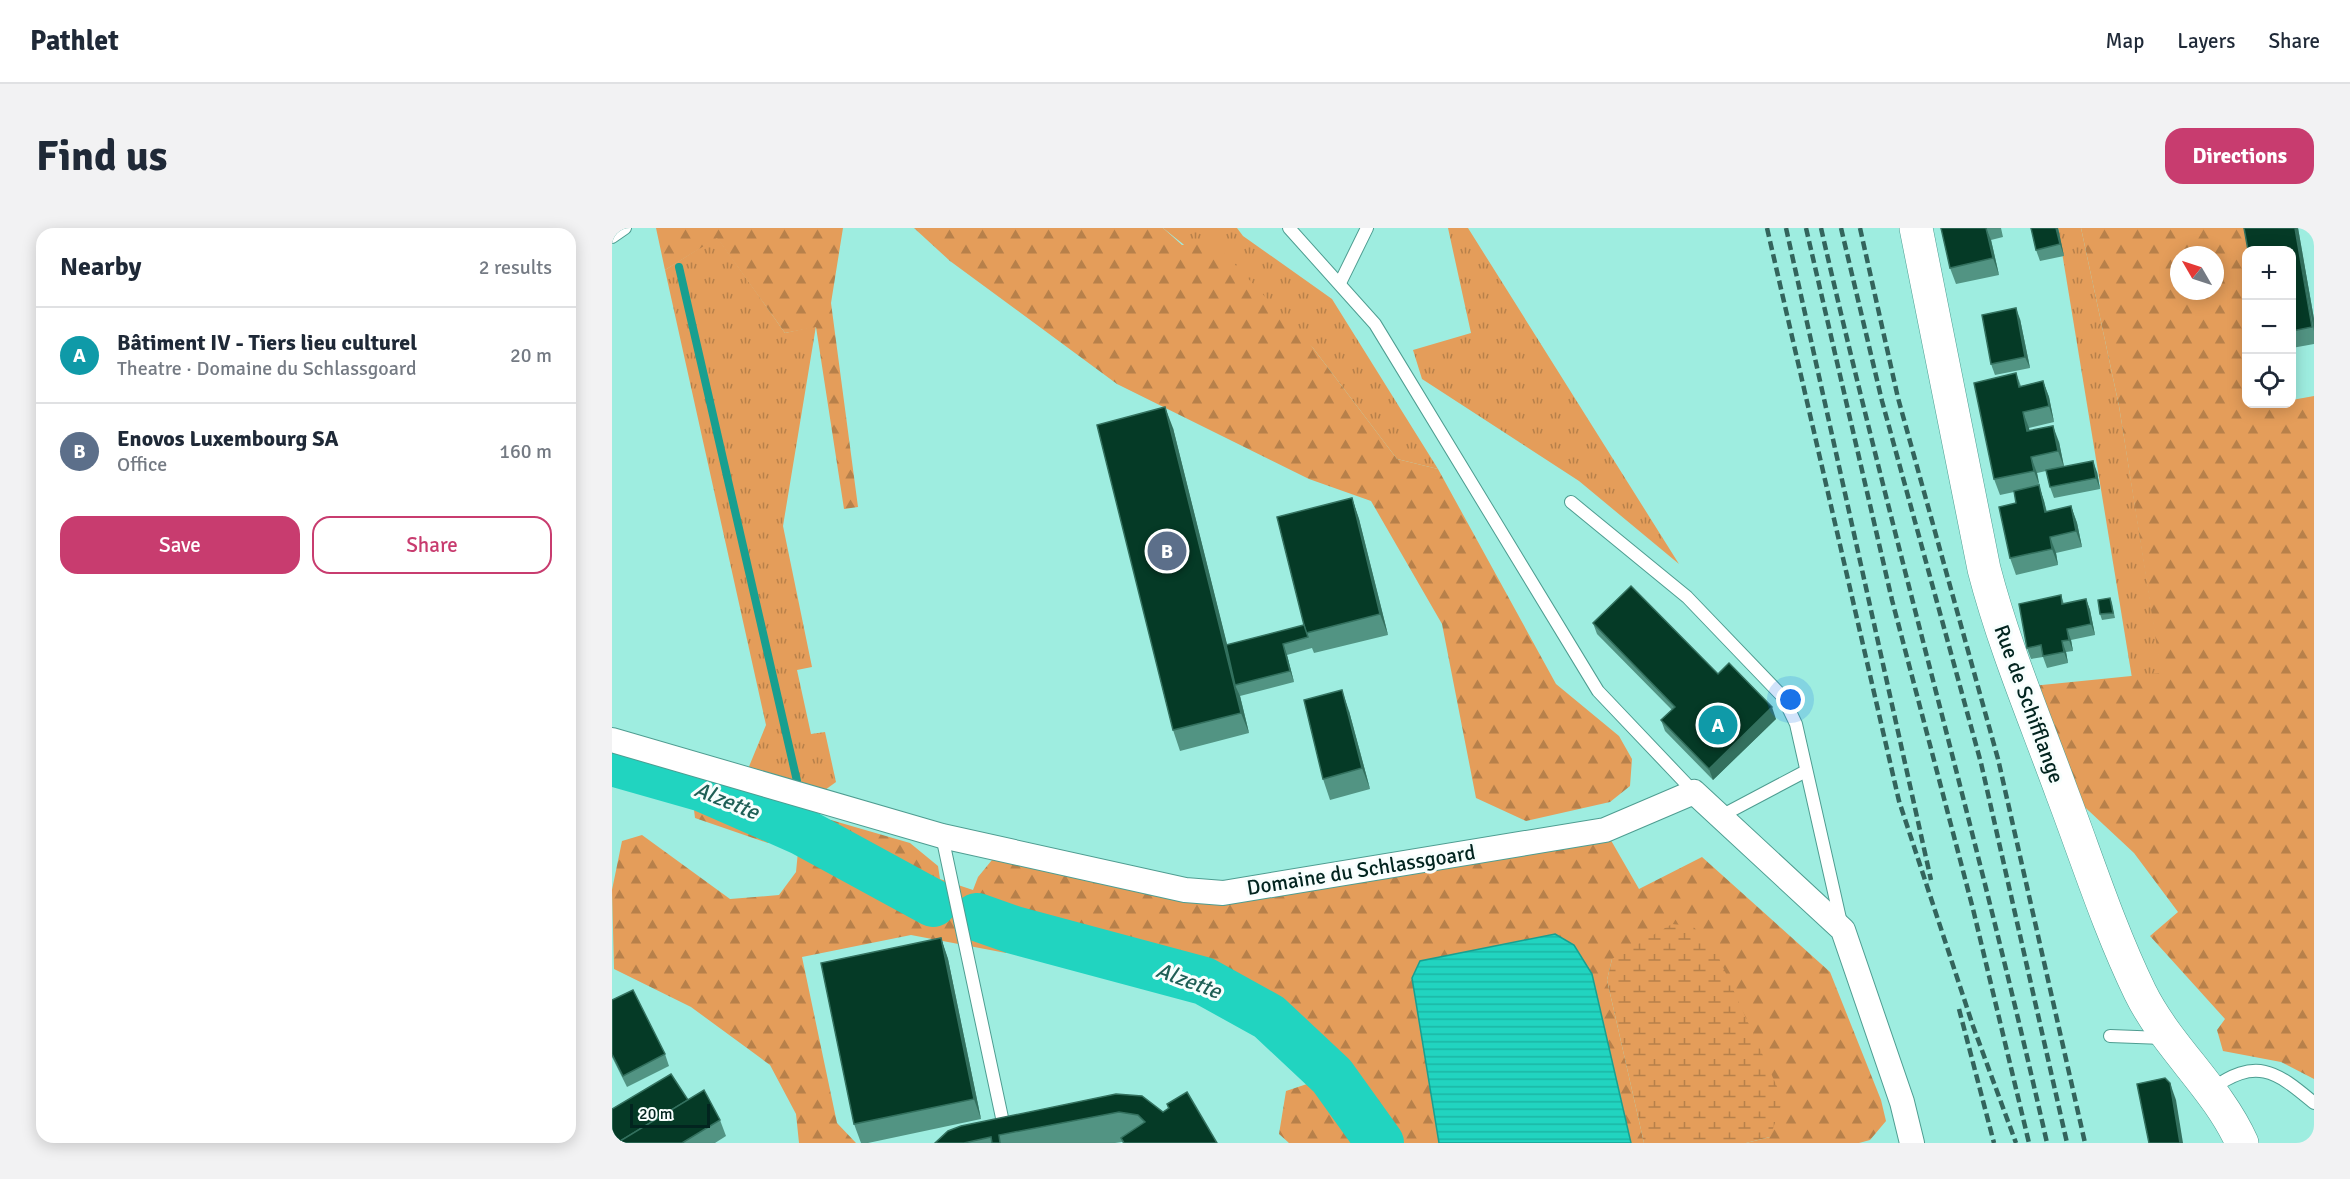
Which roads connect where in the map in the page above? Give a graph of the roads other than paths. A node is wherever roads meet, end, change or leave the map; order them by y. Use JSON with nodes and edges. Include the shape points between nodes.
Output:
{"nodes":[{"id":1,"x":625,"y":228,"type":"edge"},
{"id":2,"x":1289,"y":228,"type":"edge"},
{"id":3,"x":1367,"y":228,"type":"edge"},
{"id":4,"x":1916,"y":228,"type":"edge"},
{"id":5,"x":612,"y":237,"type":"edge"},
{"id":6,"x":1340,"y":283,"type":"junction"},
{"id":7,"x":1571,"y":502,"type":"dead end"},
{"id":8,"x":612,"y":740,"type":"edge"},
{"id":9,"x":1806,"y":771,"type":"junction"},
{"id":10,"x":1694,"y":792,"type":"junction"},
{"id":11,"x":1721,"y":816,"type":"junction"},
{"id":12,"x":942,"y":836,"type":"junction"},
{"id":13,"x":1843,"y":930,"type":"junction"},
{"id":14,"x":2110,"y":1036,"type":"dead end"},
{"id":15,"x":2170,"y":1039,"type":"junction"},
{"id":16,"x":2209,"y":1090,"type":"junction"},
{"id":17,"x":2314,"y":1103,"type":"edge"},
{"id":18,"x":984,"y":1132,"type":"edge"},
{"id":19,"x":1912,"y":1143,"type":"edge"},
{"id":20,"x":2242,"y":1143,"type":"edge"}],
"edges":[{"from":1,"to":5,"type":"lane"},
{"from":2,"to":6,"type":"lane"},
{"from":3,"to":6,"type":"lane"},
{"from":4,"to":15,"type":"street","name":"Rue de Schifflange","via":[[1984,569],[1999,625],[2117,940],[2141,994]]},
{"from":6,"to":10,"type":"lane","via":[[1375,324],[1598,691]]},
{"from":7,"to":9,"type":"lane","via":[[1687,597],[1783,697],[1796,724]]},
{"from":8,"to":12,"type":"street","name":"Domaine du Schlassgoard"},
{"from":9,"to":11,"type":"lane"},
{"from":9,"to":13,"type":"lane"},
{"from":10,"to":11,"type":"street"},
{"from":10,"to":12,"type":"street","name":"Domaine du Schlassgoard","via":[[1605,830],[1223,892],[1185,890]]},
{"from":11,"to":13,"type":"street"},
{"from":12,"to":18,"type":"lane","via":[[1004,1127]]},
{"from":13,"to":19,"type":"street","via":[[1902,1102]]},
{"from":14,"to":15,"type":"lane"},
{"from":15,"to":16,"type":"street","name":"Rue de Schifflange"},
{"from":16,"to":17,"type":"lane","via":[[2231,1075],[2257,1070],[2283,1077]]},
{"from":16,"to":20,"type":"street","name":"Rue de Schifflange","via":[[2233,1122]]}]}
